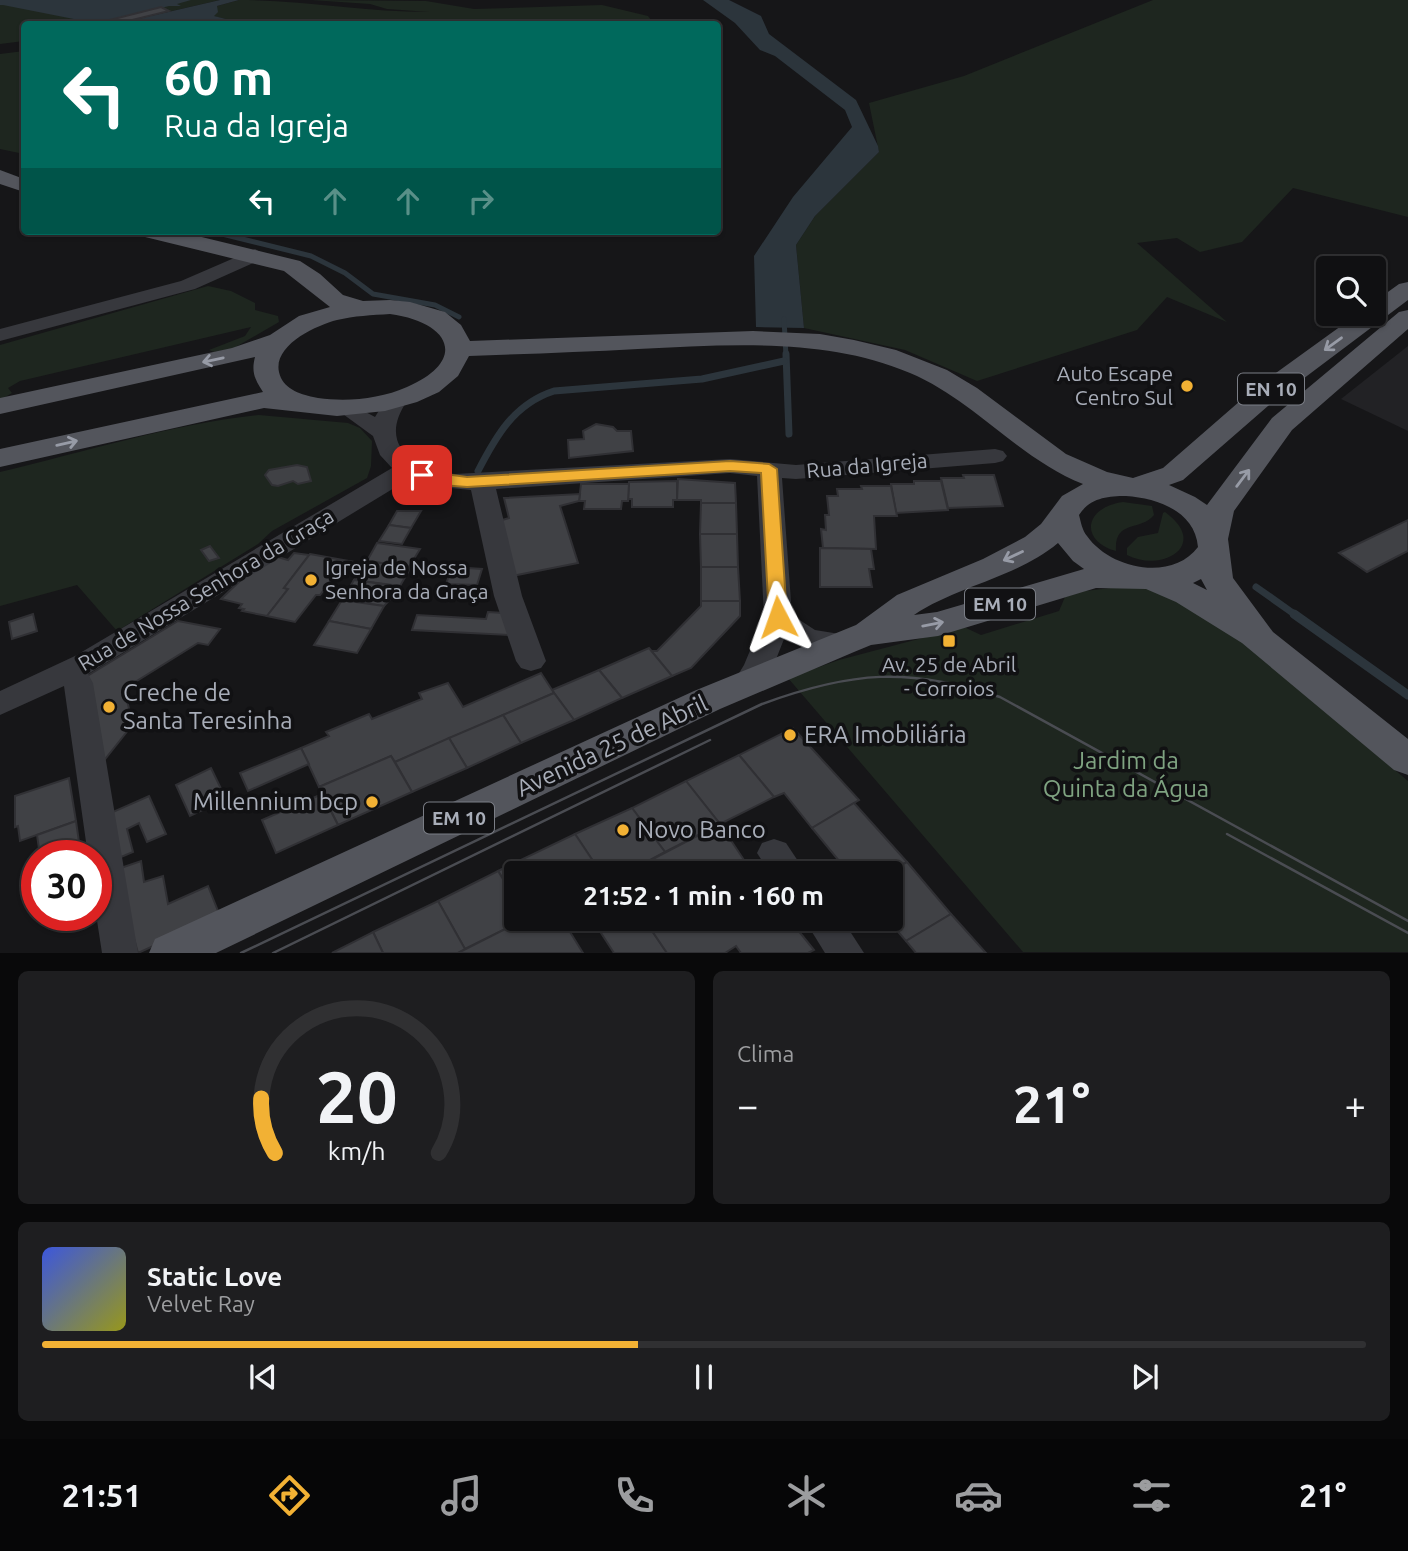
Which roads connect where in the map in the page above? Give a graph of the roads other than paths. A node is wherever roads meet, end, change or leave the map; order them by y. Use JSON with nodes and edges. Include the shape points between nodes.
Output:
{"nodes":[{"id":1,"x":0,"y":176,"type":"edge"},
{"id":2,"x":21,"y":186,"type":"edge"},
{"id":3,"x":166,"y":235,"type":"edge"},
{"id":4,"x":255,"y":256,"type":"junction"},
{"id":5,"x":1408,"y":289,"type":"edge"},
{"id":6,"x":324,"y":293,"type":"junction"},
{"id":7,"x":359,"y":308,"type":"junction"},
{"id":8,"x":1408,"y":317,"type":"edge"},
{"id":9,"x":288,"y":333,"type":"junction"},
{"id":10,"x":0,"y":335,"type":"edge"},
{"id":11,"x":459,"y":349,"type":"junction"},
{"id":12,"x":293,"y":401,"type":"junction"},
{"id":13,"x":396,"y":401,"type":"junction"},
{"id":14,"x":0,"y":406,"type":"edge"},
{"id":15,"x":347,"y":409,"type":"junction"},
{"id":16,"x":384,"y":433,"type":"junction"},
{"id":17,"x":1038,"y":448,"type":"junction"},
{"id":18,"x":995,"y":456,"type":"dead end"},
{"id":19,"x":0,"y":458,"type":"edge"},
{"id":20,"x":409,"y":468,"type":"junction"},
{"id":21,"x":769,"y":469,"type":"junction"},
{"id":22,"x":482,"y":482,"type":"junction"},
{"id":23,"x":1126,"y":486,"type":"junction"},
{"id":24,"x":1066,"y":510,"type":"junction"},
{"id":25,"x":1214,"y":543,"type":"junction"},
{"id":26,"x":1143,"y":577,"type":"junction"},
{"id":27,"x":778,"y":617,"type":"junction"},
{"id":28,"x":854,"y":638,"type":"junction"},
{"id":29,"x":1261,"y":640,"type":"junction"},
{"id":30,"x":531,"y":661,"type":"dead end"},
{"id":31,"x":69,"y":671,"type":"junction"},
{"id":32,"x":748,"y":683,"type":"junction"},
{"id":33,"x":0,"y":704,"type":"edge"},
{"id":34,"x":1408,"y":760,"type":"edge"},
{"id":35,"x":830,"y":931,"type":"edge"},
{"id":36,"x":120,"y":953,"type":"edge"},
{"id":37,"x":171,"y":953,"type":"edge"},
{"id":38,"x":846,"y":953,"type":"edge"}],
"edges":[{"from":1,"to":2,"type":"main road"},
{"from":3,"to":4,"type":"main road"},
{"from":4,"to":6,"type":"main road","via":[[292,266]]},
{"from":4,"to":10,"type":"street","via":[[188,285]]},
{"from":5,"to":23,"type":"main road","number":"EN 10","one_way":true,"via":[[1265,394],[1173,474],[1152,484]]},
{"from":6,"to":7,"type":"main road"},
{"from":6,"to":9,"type":"main road"},
{"from":7,"to":9,"type":"main road","via":[[327,315]]},
{"from":7,"to":11,"type":"main road","via":[[400,308],[441,320],[455,333]]},
{"from":25,"to":8,"type":"main road","number":"EN 10","one_way":true,"via":[[1219,510],[1282,424]]},
{"from":9,"to":12,"type":"main road","via":[[266,357],[264,374],[274,389]]},
{"from":9,"to":14,"type":"main road","one_way":true,"via":[[239,354]]},
{"from":11,"to":13,"type":"main road","via":[[442,378]]},
{"from":11,"to":17,"type":"main road","via":[[745,338],[809,340],[877,352],[938,375],[982,401]]},
{"from":12,"to":15,"type":"main road"},
{"from":19,"to":12,"type":"main road","one_way":true,"via":[[264,401]]},
{"from":13,"to":15,"type":"main road"},
{"from":13,"to":16,"type":"street","via":[[387,412]]},
{"from":15,"to":16,"type":"street","name":"Rua da Igreja"},
{"from":16,"to":20,"type":"street","name":"Rua da Igreja","via":[[390,453]]},
{"from":17,"to":23,"type":"main road","via":[[1086,476]]},
{"from":17,"to":24,"type":"main road"},
{"from":18,"to":21,"type":"street","name":"Rua da Igreja","via":[[796,472]]},
{"from":20,"to":22,"type":"street","name":"Rua da Igreja","via":[[441,480]]},
{"from":20,"to":31,"type":"street","name":"Rua de Nossa Senhora da Graça"},
{"from":21,"to":22,"type":"street","name":"Rua da Igreja","via":[[730,466]]},
{"from":21,"to":27,"type":"street"},
{"from":22,"to":30,"type":"street","via":[[508,596]]},
{"from":23,"to":24,"type":"main road","number":"EN 10","via":[[1088,491]]},
{"from":23,"to":25,"type":"main road","number":"EN 10","via":[[1166,495],[1192,509],[1209,528]]},
{"from":24,"to":26,"type":"main road","number":"EN 10","via":[[1069,537],[1077,548],[1103,566]]},
{"from":24,"to":28,"type":"main road","name":"Avenida 25 de Abril","number":"EM 10","one_way":true,"via":[[1058,528],[1036,545],[911,602]]},
{"from":25,"to":26,"type":"main road","number":"EN 10","via":[[1204,565],[1194,571],[1167,578]]},
{"from":25,"to":29,"type":"main road","via":[[1216,575]]},
{"from":28,"to":26,"type":"main road","name":"Avenida 25 de Abril","number":"EM 10","one_way":true,"via":[[938,624],[1096,577]]},
{"from":26,"to":29,"type":"main road","via":[[1185,592]]},
{"from":27,"to":28,"type":"street","via":[[803,638]]},
{"from":27,"to":32,"type":"street"},
{"from":28,"to":32,"type":"main road","name":"Avenida 25 de Abril","number":"EM 10"},
{"from":29,"to":34,"type":"main road"},
{"from":31,"to":33,"type":"street","name":"Rua de Nossa Senhora da Graça"},
{"from":31,"to":36,"type":"street","via":[[78,682]]},
{"from":32,"to":37,"type":"main road","name":"Avenida 25 de Abril","number":"EM 10"},
{"from":35,"to":38,"type":"street"}]}
